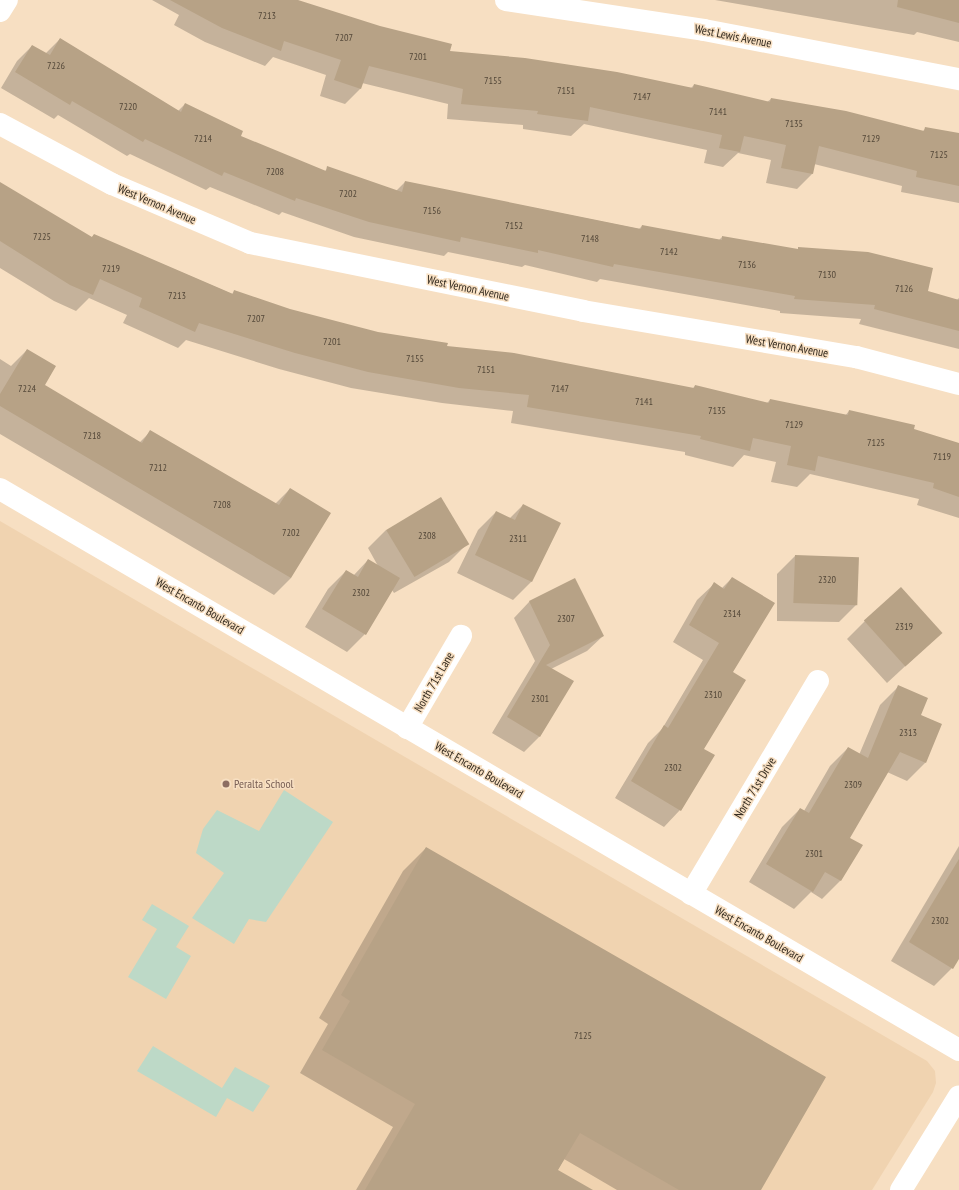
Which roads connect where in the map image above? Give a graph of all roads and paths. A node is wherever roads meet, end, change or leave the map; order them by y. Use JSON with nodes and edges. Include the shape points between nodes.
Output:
{"nodes":[{"id":1,"x":7,"y":0,"type":"edge"},
{"id":2,"x":506,"y":0,"type":"edge"},
{"id":3,"x":0,"y":11,"type":"edge"},
{"id":4,"x":959,"y":79,"type":"edge"},
{"id":5,"x":0,"y":124,"type":"edge"},
{"id":6,"x":959,"y":384,"type":"edge"},
{"id":7,"x":0,"y":489,"type":"edge"},
{"id":8,"x":461,"y":636,"type":"dead end"},
{"id":9,"x":818,"y":681,"type":"dead end"},
{"id":10,"x":407,"y":728,"type":"junction"},
{"id":11,"x":691,"y":894,"type":"junction"},
{"id":12,"x":959,"y":1050,"type":"edge"},
{"id":13,"x":959,"y":1096,"type":"edge"},
{"id":14,"x":901,"y":1190,"type":"edge"}],
"edges":[{"from":1,"to":3,"type":"street"},
{"from":2,"to":4,"type":"street","name":"West Lewis Avenue","via":[[704,30]]},
{"from":5,"to":6,"type":"street","name":"West Vernon Avenue","via":[[112,184],[250,243],[583,311],[856,357]]},
{"from":7,"to":10,"type":"street","name":"West Encanto Boulevard"},
{"from":8,"to":10,"type":"street","name":"North 71st Lane"},
{"from":9,"to":11,"type":"street","name":"North 71st Drive"},
{"from":10,"to":11,"type":"street","name":"West Encanto Boulevard"},
{"from":11,"to":12,"type":"street","name":"West Encanto Boulevard"},
{"from":13,"to":14,"type":"street"}]}
